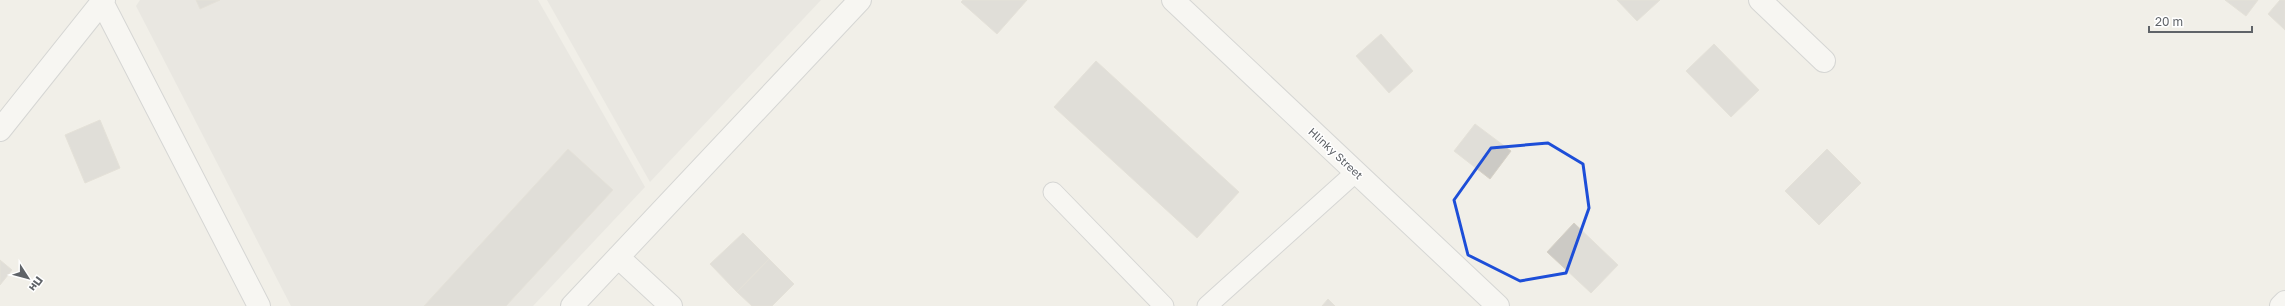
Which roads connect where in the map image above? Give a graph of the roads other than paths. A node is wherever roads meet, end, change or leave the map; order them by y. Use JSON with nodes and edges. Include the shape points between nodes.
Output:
{"nodes":[{"id":1,"x":860,"y":0,"type":"edge"},
{"id":2,"x":1174,"y":0,"type":"edge"},
{"id":3,"x":1760,"y":0,"type":"edge"},
{"id":4,"x":102,"y":1,"type":"edge"},
{"id":5,"x":1824,"y":61,"type":"dead end"},
{"id":6,"x":0,"y":130,"type":"edge"},
{"id":7,"x":1356,"y":172,"type":"junction"},
{"id":8,"x":1052,"y":192,"type":"dead end"},
{"id":9,"x":618,"y":257,"type":"junction"},
{"id":10,"x":2285,"y":302,"type":"edge"},
{"id":11,"x":259,"y":306,"type":"edge"},
{"id":12,"x":572,"y":306,"type":"edge"},
{"id":13,"x":671,"y":306,"type":"edge"},
{"id":14,"x":1164,"y":306,"type":"edge"},
{"id":15,"x":1207,"y":306,"type":"edge"},
{"id":16,"x":1498,"y":306,"type":"edge"},
{"id":17,"x":2281,"y":306,"type":"edge"}],
"edges":[{"from":1,"to":9,"type":"street"},
{"from":2,"to":7,"type":"street","name":"Hlinky Street"},
{"from":3,"to":5,"type":"street"},
{"from":4,"to":6,"type":"street"},
{"from":4,"to":11,"type":"street"},
{"from":7,"to":15,"type":"lane"},
{"from":7,"to":16,"type":"street","name":"Hlinky Street"},
{"from":8,"to":14,"type":"lane"},
{"from":9,"to":12,"type":"street"},
{"from":9,"to":13,"type":"street"},
{"from":10,"to":17,"type":"street"}]}
